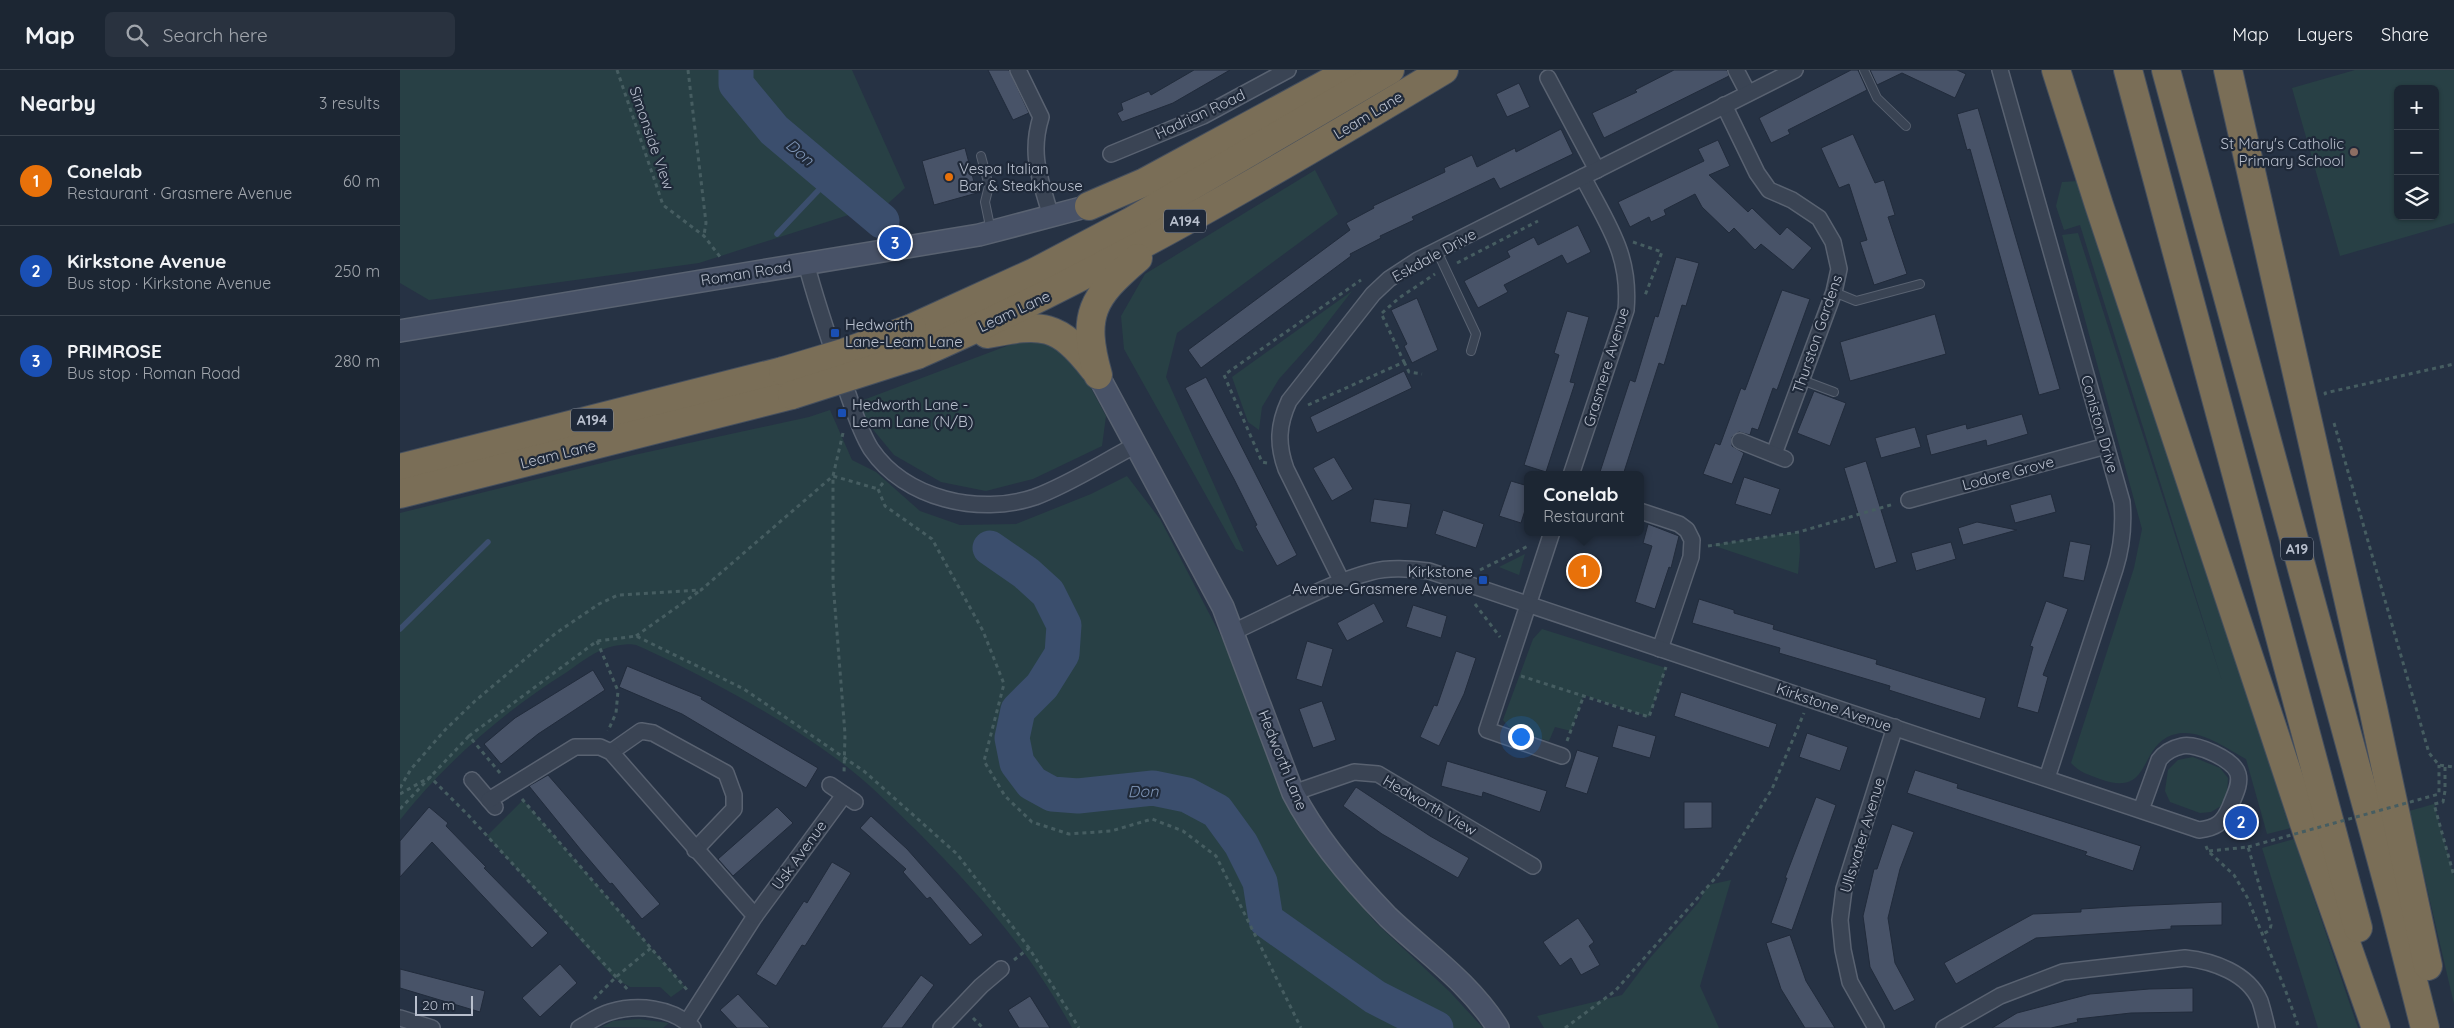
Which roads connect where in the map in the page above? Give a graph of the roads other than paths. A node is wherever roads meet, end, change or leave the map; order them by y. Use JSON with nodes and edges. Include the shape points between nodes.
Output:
{"nodes":[{"id":1,"x":1018,"y":70,"type":"edge"},
{"id":2,"x":1288,"y":70,"type":"edge"},
{"id":3,"x":1352,"y":70,"type":"edge"},
{"id":4,"x":1390,"y":70,"type":"edge"},
{"id":5,"x":1444,"y":70,"type":"edge"},
{"id":6,"x":1736,"y":70,"type":"edge"},
{"id":7,"x":1795,"y":70,"type":"edge"},
{"id":8,"x":1864,"y":70,"type":"edge"},
{"id":9,"x":2000,"y":70,"type":"edge"},
{"id":10,"x":2056,"y":70,"type":"edge"},
{"id":11,"x":2128,"y":70,"type":"edge"},
{"id":12,"x":2166,"y":70,"type":"edge"},
{"id":13,"x":2228,"y":70,"type":"edge"},
{"id":14,"x":1548,"y":78,"type":"dead end"},
{"id":15,"x":1748,"y":93,"type":"junction"},
{"id":16,"x":1724,"y":105,"type":"junction"},
{"id":17,"x":1906,"y":126,"type":"dead end"},
{"id":18,"x":1111,"y":154,"type":"dead end"},
{"id":19,"x":981,"y":156,"type":"dead end"},
{"id":20,"x":1590,"y":173,"type":"junction"},
{"id":21,"x":1089,"y":206,"type":"joint"},
{"id":22,"x":1051,"y":217,"type":"junction"},
{"id":23,"x":1172,"y":228,"type":"junction"},
{"id":24,"x":991,"y":232,"type":"junction"},
{"id":25,"x":1437,"y":251,"type":"junction"},
{"id":26,"x":806,"y":263,"type":"junction"},
{"id":27,"x":1920,"y":284,"type":"dead end"},
{"id":28,"x":1834,"y":292,"type":"junction"},
{"id":29,"x":400,"y":331,"type":"edge"},
{"id":30,"x":946,"y":342,"type":"junction"},
{"id":31,"x":1471,"y":351,"type":"dead end"},
{"id":32,"x":1098,"y":375,"type":"junction"},
{"id":33,"x":1802,"y":380,"type":"junction"},
{"id":34,"x":787,"y":383,"type":"junction"},
{"id":35,"x":1834,"y":392,"type":"dead end"},
{"id":36,"x":1740,"y":441,"type":"dead end"},
{"id":37,"x":1136,"y":445,"type":"junction"},
{"id":38,"x":2106,"y":446,"type":"junction"},
{"id":39,"x":400,"y":468,"type":"edge"},
{"id":40,"x":1572,"y":471,"type":"edge"},
{"id":41,"x":400,"y":494,"type":"edge"},
{"id":42,"x":1909,"y":500,"type":"road end"},
{"id":43,"x":1644,"y":512,"type":"edge"},
{"id":44,"x":1551,"y":536,"type":"edge"},
{"id":45,"x":1342,"y":582,"type":"junction"},
{"id":46,"x":1527,"y":604,"type":"junction"},
{"id":47,"x":1233,"y":632,"type":"junction"},
{"id":48,"x":1665,"y":650,"type":"junction"},
{"id":49,"x":1895,"y":727,"type":"junction"},
{"id":50,"x":611,"y":752,"type":"junction"},
{"id":51,"x":1562,"y":756,"type":"road end"},
{"id":52,"x":2047,"y":778,"type":"junction"},
{"id":53,"x":472,"y":780,"type":"dead end"},
{"id":54,"x":830,"y":786,"type":"dead end"},
{"id":55,"x":1293,"y":792,"type":"junction"},
{"id":56,"x":2141,"y":810,"type":"junction"},
{"id":57,"x":695,"y":850,"type":"junction"},
{"id":58,"x":1533,"y":866,"type":"dead end"},
{"id":59,"x":755,"y":916,"type":"junction"},
{"id":60,"x":1001,"y":970,"type":"road end"},
{"id":61,"x":400,"y":1018,"type":"edge"},
{"id":62,"x":1493,"y":1020,"type":"edge"},
{"id":63,"x":690,"y":1025,"type":"edge"},
{"id":64,"x":432,"y":1028,"type":"edge"},
{"id":65,"x":579,"y":1028,"type":"edge"},
{"id":66,"x":941,"y":1028,"type":"edge"},
{"id":67,"x":1876,"y":1028,"type":"edge"},
{"id":68,"x":1944,"y":1028,"type":"edge"},
{"id":69,"x":2267,"y":1028,"type":"edge"},
{"id":70,"x":2376,"y":1028,"type":"edge"},
{"id":71,"x":2385,"y":1028,"type":"edge"},
{"id":72,"x":2426,"y":1028,"type":"edge"},
{"id":73,"x":2440,"y":1028,"type":"edge"}],
"edges":[{"from":1,"to":22,"type":"street","via":[[1041,117],[1035,136],[1035,156]]},
{"from":2,"to":18,"type":"street","name":"Hadrian Road","via":[[1203,116]]},
{"from":3,"to":21,"type":"highway","via":[[1145,182]]},
{"from":4,"to":34,"type":"highway","name":"Leam Lane","number":"A194","bridge":true,"via":[[1130,222],[1035,272],[912,328],[843,353]]},
{"from":5,"to":23,"type":"highway","name":"Leam Lane","number":"A194"},
{"from":6,"to":15,"type":"street"},
{"from":7,"to":15,"type":"street","name":"Eskdale Drive"},
{"from":8,"to":17,"type":"lane","via":[[1877,98]]},
{"from":9,"to":38,"type":"street","name":"Coniston Drive"},
{"from":10,"to":70,"type":"highway","via":[[2308,835]]},
{"from":11,"to":71,"type":"highway","number":"A19"},
{"from":12,"to":72,"type":"highway","number":"A19"},
{"from":13,"to":73,"type":"highway","via":[[2373,708]]},
{"from":14,"to":20,"type":"street","name":"Grasmere Avenue"},
{"from":15,"to":16,"type":"street","name":"Eskdale Drive"},
{"from":16,"to":20,"type":"street","name":"Eskdale Drive"},
{"from":16,"to":28,"type":"street","name":"Thurston Gardens","via":[[1757,173],[1769,190],[1792,200],[1819,218],[1833,242],[1839,269]]},
{"from":19,"to":24,"type":"lane","via":[[989,186],[985,202]]},
{"from":20,"to":25,"type":"street","name":"Eskdale Drive"},
{"from":20,"to":40,"type":"street","name":"Grasmere Avenue","via":[[1626,272],[1626,310]]},
{"from":21,"to":22,"type":"street","name":"Roman Road"},
{"from":22,"to":24,"type":"street","name":"Roman Road"},
{"from":23,"to":30,"type":"highway","name":"Leam Lane","number":"A194","via":[[1040,299]]},
{"from":23,"to":32,"type":"highway","number":"A194","via":[[1116,276],[1096,304],[1089,335]]},
{"from":24,"to":26,"type":"street","name":"Roman Road"},
{"from":25,"to":31,"type":"lane","via":[[1476,334]]},
{"from":25,"to":45,"type":"street","name":"Eskdale Drive","via":[[1403,268],[1373,294],[1299,386],[1282,417],[1278,434],[1286,469]]},
{"from":26,"to":29,"type":"street","name":"Roman Road"},
{"from":26,"to":37,"type":"street","via":[[821,318],[859,426],[872,449],[892,472],[921,489],[945,500],[988,506],[1034,497]]},
{"from":27,"to":28,"type":"lane","via":[[1856,301]]},
{"from":28,"to":33,"type":"street","name":"Thurston Gardens"},
{"from":30,"to":32,"type":"highway","number":"A194","via":[[1019,328],[1047,330],[1061,334],[1071,342]]},
{"from":30,"to":34,"type":"highway","name":"Leam Lane","number":"A194","bridge":true,"via":[[917,355]]},
{"from":32,"to":37,"type":"street","name":"Hedworth Lane"},
{"from":33,"to":35,"type":"lane"},
{"from":33,"to":36,"type":"street","name":"Thurston Gardens","via":[[1779,456]]},
{"from":34,"to":39,"type":"highway","name":"Leam Lane","number":"A194"},
{"from":34,"to":41,"type":"highway","name":"Leam Lane","number":"A194"},
{"from":37,"to":47,"type":"street","name":"Hedworth Lane","via":[[1223,607]]},
{"from":38,"to":42,"type":"street","name":"Lodore Grove"},
{"from":38,"to":52,"type":"street","name":"Coniston Drive","via":[[2122,502],[2120,554]]},
{"from":43,"to":48,"type":"street","via":[[1679,524],[1687,530],[1694,548]]},
{"from":44,"to":46,"type":"street"},
{"from":45,"to":46,"type":"street","name":"Kirkstone Avenue","via":[[1392,569],[1428,571]]},
{"from":45,"to":47,"type":"street","name":"Kirkstone Avenue"},
{"from":46,"to":48,"type":"street","name":"Kirkstone Avenue"},
{"from":46,"to":51,"type":"street","via":[[1487,730]]},
{"from":47,"to":55,"type":"street","name":"Hedworth Lane"},
{"from":48,"to":49,"type":"street","name":"Kirkstone Avenue"},
{"from":49,"to":52,"type":"street","name":"Kirkstone Avenue"},
{"from":49,"to":67,"type":"street","name":"Ullswater Avenue","via":[[1844,889],[1840,920],[1850,982]]},
{"from":50,"to":53,"type":"street","via":[[600,747],[575,747],[511,785],[492,803]]},
{"from":50,"to":57,"type":"street"},
{"from":50,"to":57,"type":"street","via":[[641,731],[653,733],[726,773],[734,795],[734,809]]},
{"from":52,"to":56,"type":"street","name":"Kirkstone Avenue"},
{"from":54,"to":59,"type":"street","name":"Usk Avenue","via":[[849,798]]},
{"from":55,"to":58,"type":"street","name":"Hedworth View","via":[[1348,774],[1378,774]]},
{"from":55,"to":62,"type":"street","name":"Hedworth Lane","via":[[1319,837],[1387,916],[1463,984]]},
{"from":56,"to":56,"type":"street","name":"Kirkstone Avenue","via":[[2199,830],[2217,826],[2225,820],[2239,785],[2238,773],[2226,759],[2192,746],[2182,746],[2163,754]]},
{"from":57,"to":59,"type":"street"},
{"from":59,"to":63,"type":"street","name":"Usk Avenue","via":[[699,1004]]},
{"from":60,"to":66,"type":"street"},
{"from":61,"to":64,"type":"street"},
{"from":63,"to":65,"type":"street","via":[[677,1016],[643,1006],[609,1012]]},
{"from":68,"to":69,"type":"street","via":[[2000,996],[2063,972],[2184,958],[2221,966],[2251,987],[2260,1001]]}]}
